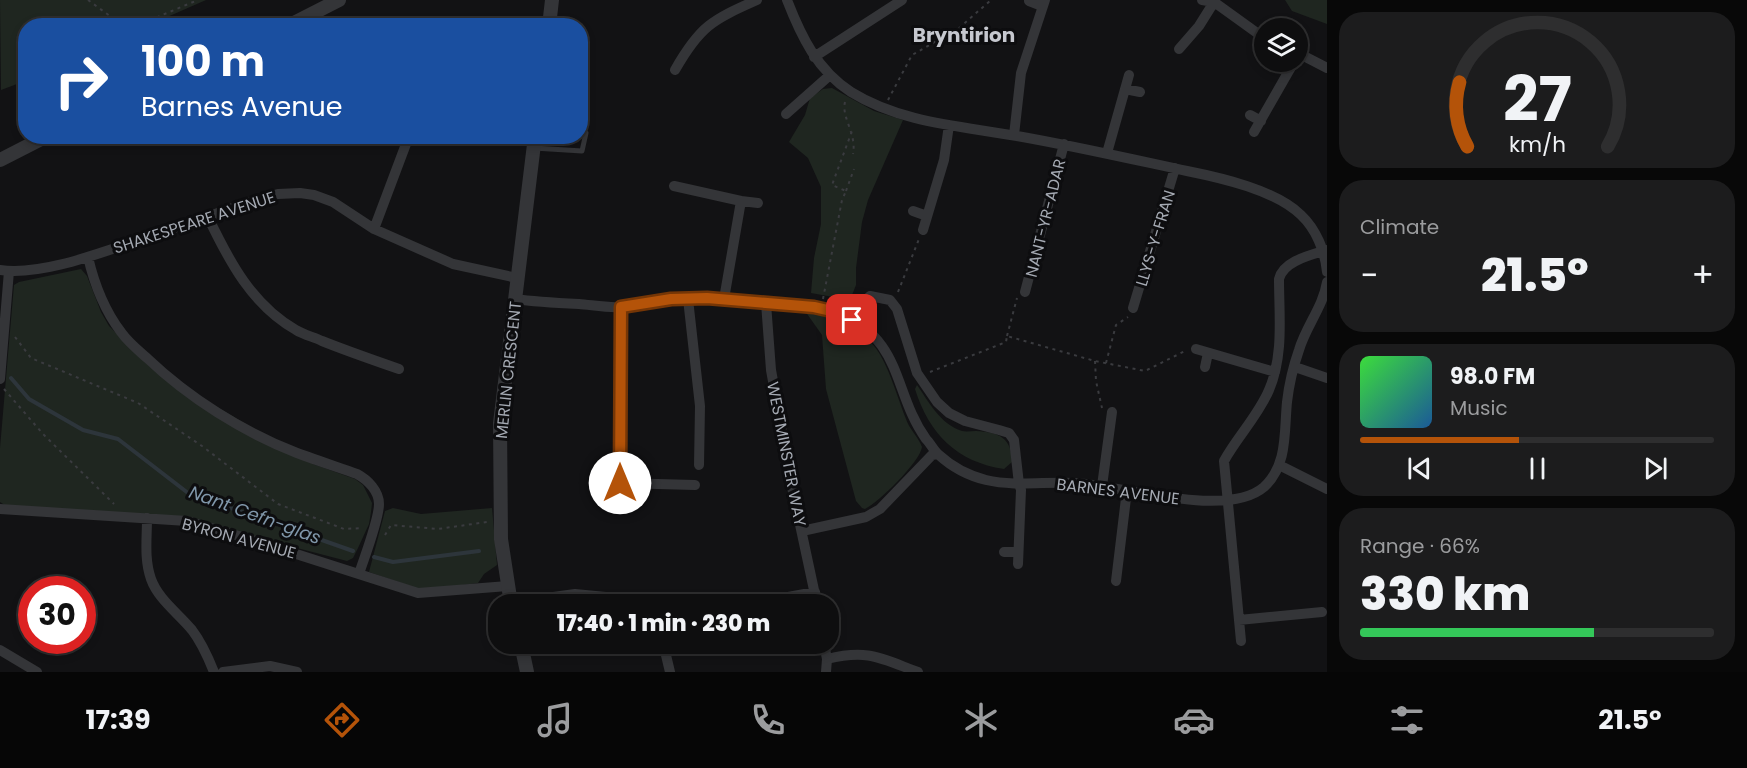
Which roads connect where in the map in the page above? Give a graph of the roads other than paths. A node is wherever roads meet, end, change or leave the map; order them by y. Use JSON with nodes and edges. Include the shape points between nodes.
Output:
{"nodes":[{"id":1,"x":339,"y":0,"type":"edge"},
{"id":2,"x":552,"y":0,"type":"edge"},
{"id":3,"x":757,"y":0,"type":"edge"},
{"id":4,"x":787,"y":0,"type":"edge"},
{"id":5,"x":902,"y":0,"type":"edge"},
{"id":6,"x":1202,"y":0,"type":"edge"},
{"id":7,"x":1029,"y":2,"type":"dead end"},
{"id":8,"x":1214,"y":2,"type":"junction"},
{"id":9,"x":1044,"y":3,"type":"edge"},
{"id":10,"x":304,"y":18,"type":"edge"},
{"id":11,"x":550,"y":18,"type":"edge"},
{"id":12,"x":1254,"y":31,"type":"edge"},
{"id":13,"x":1179,"y":49,"type":"dead end"},
{"id":14,"x":814,"y":57,"type":"junction"},
{"id":15,"x":1308,"y":60,"type":"edge"},
{"id":16,"x":1327,"y":68,"type":"edge"},
{"id":17,"x":675,"y":70,"type":"dead end"},
{"id":18,"x":1288,"y":72,"type":"edge"},
{"id":19,"x":830,"y":75,"type":"junction"},
{"id":20,"x":1129,"y":75,"type":"dead end"},
{"id":21,"x":1125,"y":89,"type":"junction"},
{"id":22,"x":1140,"y":92,"type":"dead end"},
{"id":23,"x":786,"y":114,"type":"dead end"},
{"id":24,"x":1250,"y":115,"type":"dead end"},
{"id":25,"x":1261,"y":121,"type":"junction"},
{"id":26,"x":949,"y":125,"type":"junction"},
{"id":27,"x":1254,"y":132,"type":"dead end"},
{"id":28,"x":1014,"y":135,"type":"junction"},
{"id":29,"x":31,"y":144,"type":"edge"},
{"id":30,"x":406,"y":144,"type":"edge"},
{"id":31,"x":534,"y":144,"type":"edge"},
{"id":32,"x":545,"y":144,"type":"edge"},
{"id":33,"x":584,"y":144,"type":"edge"},
{"id":34,"x":1064,"y":144,"type":"junction"},
{"id":35,"x":1107,"y":153,"type":"junction"},
{"id":36,"x":0,"y":160,"type":"edge"},
{"id":37,"x":1175,"y":168,"type":"junction"},
{"id":38,"x":674,"y":186,"type":"dead end"},
{"id":39,"x":741,"y":201,"type":"junction"},
{"id":40,"x":758,"y":203,"type":"dead end"},
{"id":41,"x":913,"y":211,"type":"dead end"},
{"id":42,"x":927,"y":216,"type":"junction"},
{"id":43,"x":208,"y":217,"type":"junction"},
{"id":44,"x":374,"y":229,"type":"junction"},
{"id":45,"x":922,"y":230,"type":"road end"},
{"id":46,"x":1325,"y":250,"type":"edge"},
{"id":47,"x":88,"y":257,"type":"junction"},
{"id":48,"x":5,"y":271,"type":"edge"},
{"id":49,"x":1327,"y":272,"type":"edge"},
{"id":50,"x":517,"y":278,"type":"junction"},
{"id":51,"x":1327,"y":282,"type":"edge"},
{"id":52,"x":1025,"y":292,"type":"road end"},
{"id":53,"x":515,"y":299,"type":"junction"},
{"id":54,"x":688,"y":299,"type":"junction"},
{"id":55,"x":724,"y":299,"type":"junction"},
{"id":56,"x":766,"y":303,"type":"junction"},
{"id":57,"x":621,"y":307,"type":"junction"},
{"id":58,"x":1133,"y":308,"type":"road end"},
{"id":59,"x":852,"y":320,"type":"junction"},
{"id":60,"x":1197,"y":350,"type":"road end"},
{"id":61,"x":1208,"y":353,"type":"junction"},
{"id":62,"x":1205,"y":367,"type":"dead end"},
{"id":63,"x":1295,"y":367,"type":"junction"},
{"id":64,"x":399,"y":369,"type":"dead end"},
{"id":65,"x":1275,"y":372,"type":"junction"},
{"id":66,"x":1327,"y":378,"type":"edge"},
{"id":67,"x":0,"y":379,"type":"edge"},
{"id":68,"x":1099,"y":421,"type":"dead end"},
{"id":69,"x":937,"y":454,"type":"junction"},
{"id":70,"x":699,"y":465,"type":"dead end"},
{"id":71,"x":1279,"y":465,"type":"junction"},
{"id":72,"x":620,"y":483,"type":"junction"},
{"id":73,"x":608,"y":484,"type":"dead end"},
{"id":74,"x":1019,"y":484,"type":"junction"},
{"id":75,"x":695,"y":485,"type":"dead end"},
{"id":76,"x":1102,"y":486,"type":"junction"},
{"id":77,"x":1327,"y":489,"type":"edge"},
{"id":78,"x":1127,"y":490,"type":"junction"},
{"id":79,"x":1228,"y":501,"type":"junction"},
{"id":80,"x":0,"y":509,"type":"edge"},
{"id":81,"x":147,"y":518,"type":"junction"},
{"id":82,"x":802,"y":531,"type":"junction"},
{"id":83,"x":1004,"y":552,"type":"dead end"},
{"id":84,"x":359,"y":574,"type":"junction"},
{"id":85,"x":1116,"y":581,"type":"dead end"},
{"id":86,"x":508,"y":586,"type":"junction"},
{"id":87,"x":815,"y":592,"type":"joint"},
{"id":88,"x":509,"y":594,"type":"edge"},
{"id":89,"x":804,"y":594,"type":"edge"},
{"id":90,"x":1322,"y":612,"type":"dead end"},
{"id":91,"x":1239,"y":620,"type":"junction"},
{"id":92,"x":1241,"y":641,"type":"dead end"},
{"id":93,"x":0,"y":650,"type":"edge"},
{"id":94,"x":523,"y":654,"type":"edge"},
{"id":95,"x":666,"y":654,"type":"edge"},
{"id":96,"x":826,"y":654,"type":"edge"},
{"id":97,"x":827,"y":659,"type":"junction"},
{"id":98,"x":37,"y":672,"type":"edge"},
{"id":99,"x":214,"y":672,"type":"edge"},
{"id":100,"x":223,"y":672,"type":"edge"},
{"id":101,"x":297,"y":672,"type":"edge"},
{"id":102,"x":527,"y":672,"type":"edge"},
{"id":103,"x":670,"y":672,"type":"edge"},
{"id":104,"x":826,"y":672,"type":"edge"},
{"id":105,"x":918,"y":672,"type":"edge"}],
"edges":[{"from":1,"to":10,"type":"street"},
{"from":2,"to":11,"type":"street"},
{"from":3,"to":17,"type":"street","via":[[704,28],[689,45],[686,63]]},
{"from":4,"to":14,"type":"street"},
{"from":5,"to":14,"type":"street"},
{"from":6,"to":8,"type":"street"},
{"from":7,"to":9,"type":"street"},
{"from":8,"to":12,"type":"street"},
{"from":8,"to":13,"type":"street"},
{"from":9,"to":28,"type":"street","via":[[1021,74]]},
{"from":14,"to":19,"type":"street"},
{"from":15,"to":16,"type":"street"},
{"from":18,"to":25,"type":"street"},
{"from":19,"to":23,"type":"street"},
{"from":19,"to":26,"type":"street","via":[[851,91],[884,107]]},
{"from":20,"to":21,"type":"street"},
{"from":21,"to":22,"type":"street"},
{"from":21,"to":35,"type":"street"},
{"from":24,"to":25,"type":"street"},
{"from":25,"to":27,"type":"street"},
{"from":26,"to":28,"type":"street"},
{"from":26,"to":42,"type":"street","via":[[944,160]]},
{"from":28,"to":34,"type":"street"},
{"from":29,"to":36,"type":"street"},
{"from":30,"to":44,"type":"street"},
{"from":31,"to":50,"type":"street","name":"MERLIN CRESCENT"},
{"from":32,"to":33,"type":"lane","via":[[582,151]]},
{"from":34,"to":35,"type":"street"},
{"from":34,"to":52,"type":"street","name":"NANT-YR-ADAR"},
{"from":35,"to":37,"type":"street"},
{"from":37,"to":46,"type":"street","via":[[1242,185],[1293,208]]},
{"from":37,"to":58,"type":"street","name":"LLYS-Y-FRAN"},
{"from":38,"to":39,"type":"street"},
{"from":39,"to":40,"type":"street"},
{"from":39,"to":55,"type":"street"},
{"from":41,"to":42,"type":"street"},
{"from":42,"to":45,"type":"street"},
{"from":43,"to":44,"type":"street","name":"SHAKESPEARE AVENUE","via":[[278,194],[300,193],[333,202]]},
{"from":43,"to":47,"type":"street","name":"SHAKESPEARE AVENUE"},
{"from":43,"to":64,"type":"street","via":[[235,270],[251,292],[279,318],[297,331]]},
{"from":44,"to":50,"type":"street","name":"SHAKESPEARE AVENUE","via":[[453,264]]},
{"from":46,"to":49,"type":"street"},
{"from":46,"to":65,"type":"street","via":[[1281,271]]},
{"from":47,"to":48,"type":"street","name":"SHAKESPEARE AVENUE"},
{"from":47,"to":84,"type":"street","via":[[101,296],[123,335],[165,375],[252,431],[365,478],[379,504]]},
{"from":48,"to":67,"type":"street"},
{"from":50,"to":53,"type":"street","name":"MERLIN CRESCENT"},
{"from":51,"to":63,"type":"street","name":"BARNES AVENUE"},
{"from":53,"to":57,"type":"street","name":"BARNES AVENUE"},
{"from":53,"to":86,"type":"street","name":"MERLIN CRESCENT","via":[[500,423],[501,539]]},
{"from":54,"to":55,"type":"street","name":"BARNES AVENUE"},
{"from":54,"to":57,"type":"street","name":"BARNES AVENUE"},
{"from":54,"to":70,"type":"street","via":[[700,406]]},
{"from":55,"to":56,"type":"street","name":"BARNES AVENUE"},
{"from":56,"to":59,"type":"street","name":"BARNES AVENUE","via":[[821,308]]},
{"from":56,"to":82,"type":"street","name":"WESTMINSTER WAY","via":[[771,370]]},
{"from":57,"to":72,"type":"street"},
{"from":59,"to":69,"type":"street","name":"BARNES AVENUE","via":[[869,332],[891,358],[918,427]]},
{"from":59,"to":74,"type":"street","via":[[870,296],[890,300],[897,309],[919,376],[937,402],[965,421],[1009,433],[1014,440]]},
{"from":60,"to":61,"type":"street"},
{"from":61,"to":62,"type":"street"},
{"from":61,"to":65,"type":"street"},
{"from":63,"to":66,"type":"street"},
{"from":63,"to":71,"type":"street","name":"BARNES AVENUE"},
{"from":65,"to":79,"type":"street","via":[[1255,415],[1224,461]]},
{"from":68,"to":76,"type":"street","via":[[1111,417]]},
{"from":69,"to":74,"type":"street","name":"BARNES AVENUE","via":[[977,477]]},
{"from":69,"to":82,"type":"street","via":[[880,509],[866,517]]},
{"from":71,"to":77,"type":"street"},
{"from":71,"to":79,"type":"street","name":"BARNES AVENUE","via":[[1258,491]]},
{"from":72,"to":73,"type":"street"},
{"from":72,"to":75,"type":"street"},
{"from":74,"to":76,"type":"street","name":"BARNES AVENUE"},
{"from":74,"to":83,"type":"street","via":[[1018,558]]},
{"from":76,"to":78,"type":"street","name":"BARNES AVENUE"},
{"from":78,"to":79,"type":"street","name":"BARNES AVENUE"},
{"from":78,"to":85,"type":"street"},
{"from":79,"to":91,"type":"street"},
{"from":80,"to":81,"type":"street","name":"BYRON AVENUE"},
{"from":81,"to":84,"type":"street","name":"BYRON AVENUE","via":[[188,521]]},
{"from":81,"to":99,"type":"street","via":[[147,567],[152,582],[204,647]]},
{"from":82,"to":87,"type":"street","name":"WESTMINSTER WAY"},
{"from":84,"to":86,"type":"street","name":"BYRON AVENUE","via":[[418,593]]},
{"from":86,"to":88,"type":"street","name":"MERLIN CRESCENT"},
{"from":87,"to":89,"type":"street"},
{"from":90,"to":91,"type":"street"},
{"from":91,"to":92,"type":"street"},
{"from":93,"to":98,"type":"street"},
{"from":94,"to":102,"type":"street"},
{"from":95,"to":103,"type":"street"},
{"from":96,"to":97,"type":"street"},
{"from":97,"to":104,"type":"street"},
{"from":97,"to":105,"type":"street","via":[[870,654]]},
{"from":100,"to":101,"type":"street","via":[[270,666]]}]}
